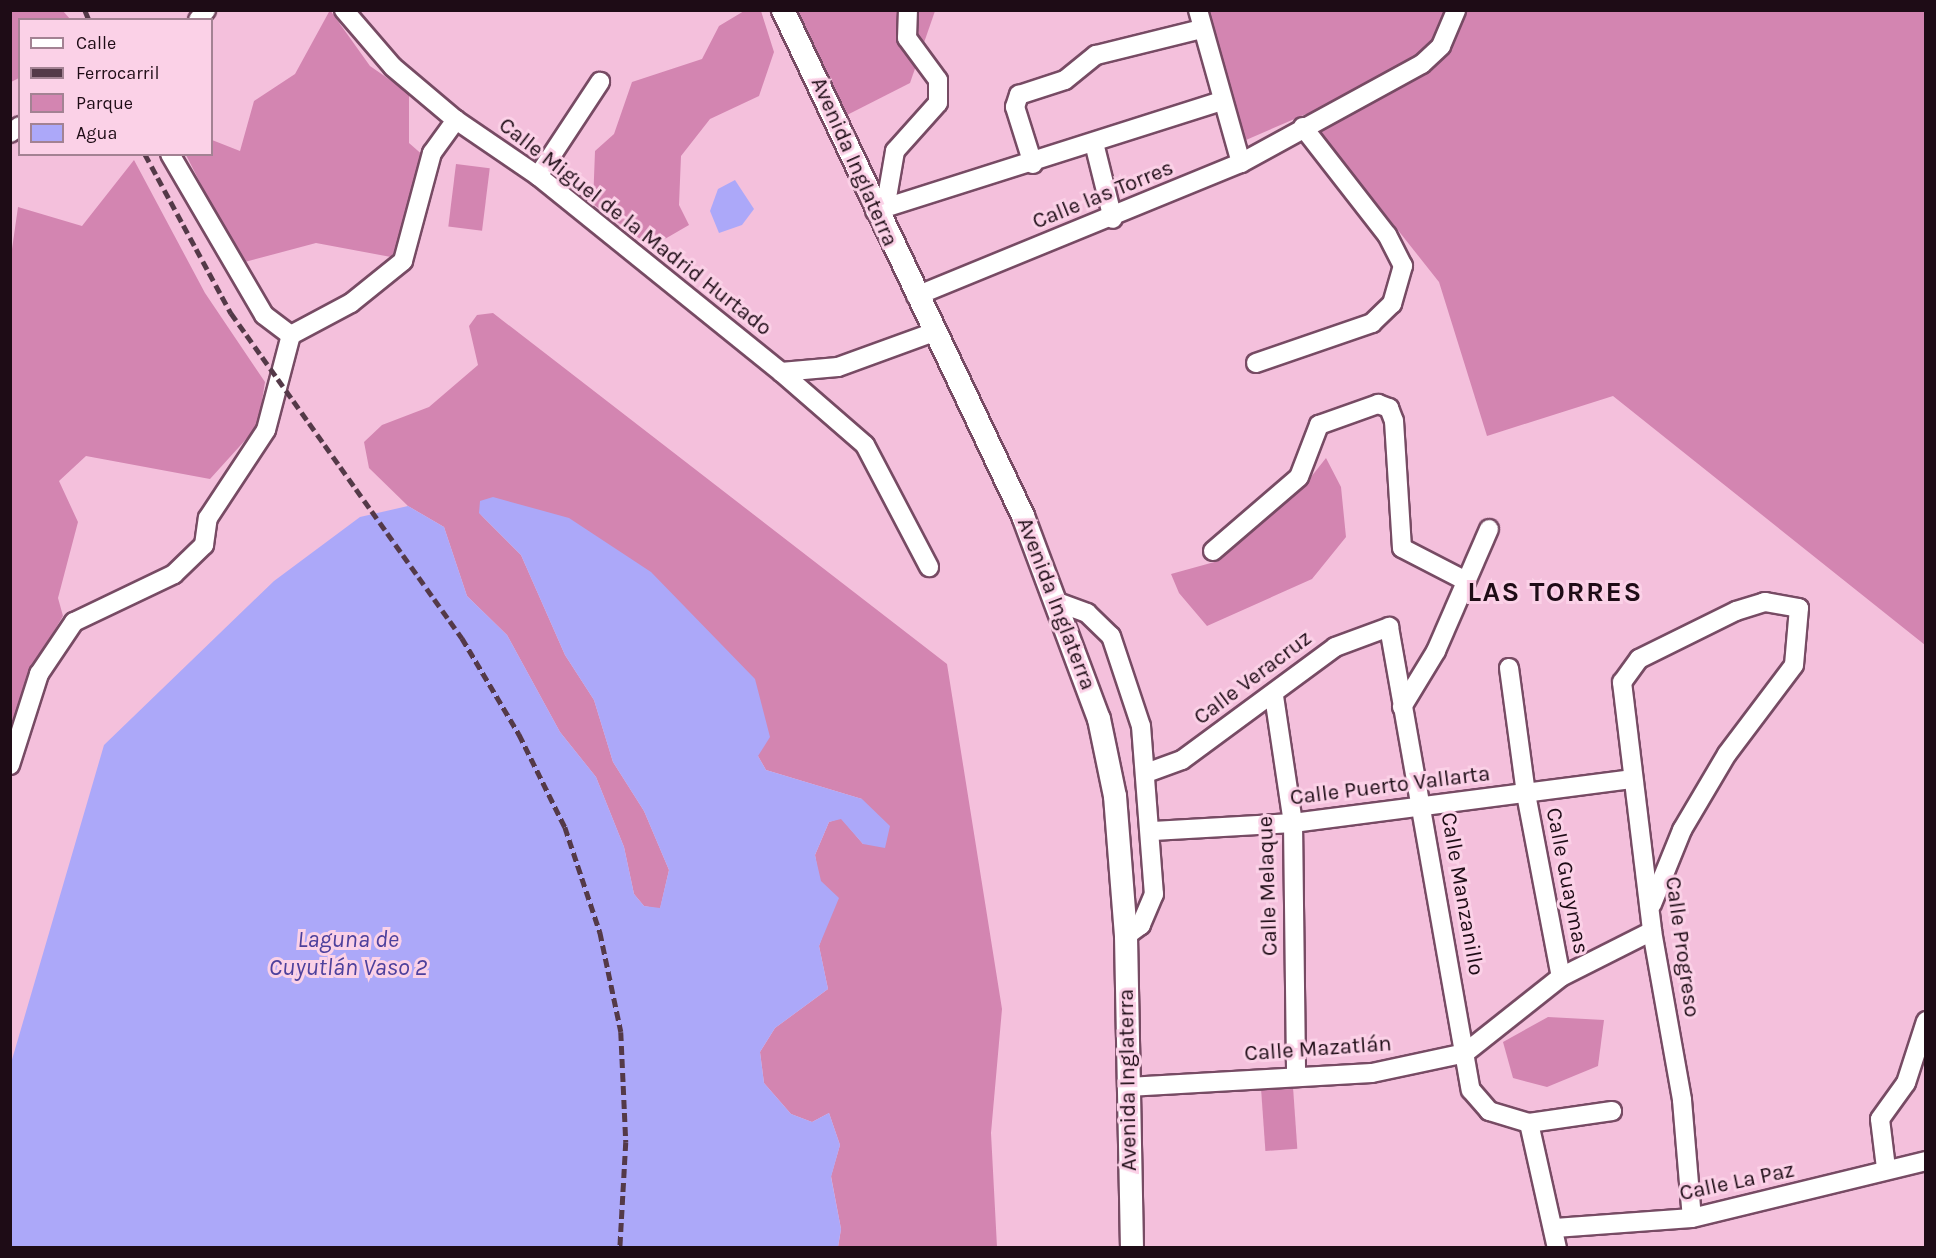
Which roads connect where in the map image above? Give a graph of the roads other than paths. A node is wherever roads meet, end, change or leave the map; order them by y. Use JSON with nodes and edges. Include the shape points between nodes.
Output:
{"nodes":[{"id":1,"x":344,"y":10,"type":"edge"},
{"id":2,"x":783,"y":10,"type":"edge"},
{"id":3,"x":908,"y":10,"type":"edge"},
{"id":4,"x":1198,"y":10,"type":"edge"},
{"id":5,"x":1456,"y":10,"type":"edge"},
{"id":6,"x":1202,"y":29,"type":"junction"},
{"id":7,"x":600,"y":82,"type":"dead end"},
{"id":8,"x":1222,"y":101,"type":"junction"},
{"id":9,"x":456,"y":120,"type":"junction"},
{"id":10,"x":1303,"y":127,"type":"junction"},
{"id":11,"x":1095,"y":143,"type":"junction"},
{"id":12,"x":171,"y":156,"type":"edge"},
{"id":13,"x":1033,"y":164,"type":"junction"},
{"id":14,"x":1241,"y":164,"type":"junction"},
{"id":15,"x":538,"y":176,"type":"junction"},
{"id":16,"x":880,"y":210,"type":"junction"},
{"id":17,"x":1113,"y":219,"type":"junction"},
{"id":18,"x":916,"y":296,"type":"junction"},
{"id":19,"x":934,"y":332,"type":"junction"},
{"id":20,"x":291,"y":335,"type":"junction"},
{"id":21,"x":1256,"y":363,"type":"dead end"},
{"id":22,"x":781,"y":372,"type":"junction"},
{"id":23,"x":1489,"y":529,"type":"dead end"},
{"id":24,"x":1213,"y":551,"type":"dead end"},
{"id":25,"x":929,"y":567,"type":"dead end"},
{"id":26,"x":1466,"y":580,"type":"junction"},
{"id":27,"x":1060,"y":603,"type":"junction"},
{"id":28,"x":1389,"y":627,"type":"joint"},
{"id":29,"x":1509,"y":668,"type":"dead end"},
{"id":30,"x":1274,"y":696,"type":"junction"},
{"id":31,"x":1402,"y":707,"type":"junction"},
{"id":32,"x":10,"y":765,"type":"edge"},
{"id":33,"x":1149,"y":772,"type":"junction"},
{"id":34,"x":1633,"y":779,"type":"junction"},
{"id":35,"x":1526,"y":794,"type":"junction"},
{"id":36,"x":1424,"y":808,"type":"junction"},
{"id":37,"x":1293,"y":823,"type":"junction"},
{"id":38,"x":1153,"y":831,"type":"junction"},
{"id":39,"x":1652,"y":904,"type":"junction"},
{"id":40,"x":1652,"y":931,"type":"junction"},
{"id":41,"x":1126,"y":936,"type":"junction"},
{"id":42,"x":1561,"y":977,"type":"junction"},
{"id":43,"x":1926,"y":1021,"type":"edge"},
{"id":44,"x":1465,"y":1053,"type":"junction"},
{"id":45,"x":1296,"y":1075,"type":"junction"},
{"id":46,"x":1128,"y":1087,"type":"junction"},
{"id":47,"x":1612,"y":1111,"type":"dead end"},
{"id":48,"x":1528,"y":1123,"type":"junction"},
{"id":49,"x":1926,"y":1161,"type":"edge"},
{"id":50,"x":1886,"y":1168,"type":"junction"},
{"id":51,"x":1692,"y":1218,"type":"junction"},
{"id":52,"x":1556,"y":1228,"type":"junction"},
{"id":53,"x":1131,"y":1248,"type":"edge"},
{"id":54,"x":1557,"y":1248,"type":"edge"}],
"edges":[{"from":1,"to":9,"type":"street","name":"Calle Miguel de la Madrid Hurtado","via":[[393,67]]},
{"from":2,"to":16,"type":"main road","name":"Avenida Inglaterra"},
{"from":3,"to":16,"type":"street","via":[[907,38],[938,80],[938,103],[895,152]]},
{"from":4,"to":6,"type":"street"},
{"from":5,"to":10,"type":"street","name":"Calle las Torres","via":[[1441,46],[1422,64]]},
{"from":6,"to":8,"type":"street"},
{"from":6,"to":13,"type":"street","via":[[1096,55],[1065,80],[1019,95],[1015,107]]},
{"from":7,"to":15,"type":"street"},
{"from":8,"to":11,"type":"street"},
{"from":8,"to":14,"type":"street"},
{"from":9,"to":15,"type":"street","name":"Calle Miguel de la Madrid Hurtado"},
{"from":9,"to":20,"type":"street","via":[[432,153],[403,261],[351,303]]},
{"from":10,"to":14,"type":"street","name":"Calle las Torres"},
{"from":10,"to":21,"type":"street","via":[[1387,235],[1403,266],[1392,304],[1372,323]]},
{"from":11,"to":13,"type":"street"},
{"from":11,"to":17,"type":"street"},
{"from":12,"to":20,"type":"street","via":[[264,315]]},
{"from":13,"to":16,"type":"street"},
{"from":14,"to":17,"type":"street","name":"Calle las Torres"},
{"from":15,"to":22,"type":"street","name":"Calle Miguel de la Madrid Hurtado"},
{"from":16,"to":18,"type":"main road","name":"Avenida Inglaterra"},
{"from":17,"to":18,"type":"street","name":"Calle las Torres"},
{"from":18,"to":19,"type":"main road","name":"Avenida Inglaterra"},
{"from":19,"to":22,"type":"street","via":[[838,367]]},
{"from":19,"to":27,"type":"main road","name":"Avenida Inglaterra"},
{"from":20,"to":32,"type":"street","via":[[266,430],[208,518],[204,545],[174,574],[74,622],[39,674]]},
{"from":22,"to":25,"type":"street","name":"Calle Miguel de la Madrid Hurtado","via":[[865,445]]},
{"from":23,"to":26,"type":"street"},
{"from":24,"to":26,"type":"street","via":[[1299,477],[1319,425],[1378,404],[1389,408],[1394,421],[1402,548]]},
{"from":26,"to":31,"type":"street","via":[[1436,651]]},
{"from":27,"to":33,"type":"street","via":[[1087,613],[1111,636],[1141,726]]},
{"from":27,"to":41,"type":"main road","name":"Avenida Inglaterra","via":[[1099,719],[1115,796]]},
{"from":28,"to":30,"type":"street","name":"Calle Veracruz","via":[[1335,647]]},
{"from":28,"to":31,"type":"street","name":"Calle Manzanillo"},
{"from":29,"to":35,"type":"street","name":"Calle Guaymas"},
{"from":30,"to":33,"type":"street","name":"Calle Veracruz","via":[[1182,760]]},
{"from":30,"to":37,"type":"street","name":"Calle Melaque"},
{"from":31,"to":36,"type":"street","name":"Calle Manzanillo"},
{"from":33,"to":38,"type":"street"},
{"from":34,"to":35,"type":"street","name":"Calle Puerto Vallarta"},
{"from":34,"to":39,"type":"street","name":"Calle Progreso"},
{"from":34,"to":39,"type":"street","name":"Calle Progreso","via":[[1622,682],[1639,659],[1736,611],[1765,602],[1799,608],[1794,665],[1722,763],[1682,830]]},
{"from":35,"to":36,"type":"street","name":"Calle Puerto Vallarta"},
{"from":35,"to":42,"type":"street","name":"Calle Guaymas"},
{"from":36,"to":37,"type":"street","name":"Calle Puerto Vallarta"},
{"from":36,"to":44,"type":"street","name":"Calle Manzanillo"},
{"from":37,"to":38,"type":"street","name":"Calle Puerto Vallarta"},
{"from":37,"to":45,"type":"street","name":"Calle Melaque"},
{"from":38,"to":41,"type":"street","via":[[1154,894],[1141,925]]},
{"from":39,"to":40,"type":"street","name":"Calle Progreso"},
{"from":40,"to":42,"type":"street","name":"Calle Mazatlán"},
{"from":40,"to":51,"type":"street","name":"Calle Progreso","via":[[1682,1100]]},
{"from":41,"to":46,"type":"main road","name":"Avenida Inglaterra"},
{"from":42,"to":44,"type":"street","name":"Calle Mazatlán"},
{"from":43,"to":50,"type":"street","via":[[1906,1083],[1880,1119]]},
{"from":44,"to":45,"type":"street","name":"Calle Mazatlán","via":[[1372,1073]]},
{"from":44,"to":48,"type":"street","name":"Calle Manzanillo","via":[[1471,1090],[1489,1111]]},
{"from":45,"to":46,"type":"street","name":"Calle Mazatlán"},
{"from":46,"to":53,"type":"main road","name":"Avenida Inglaterra"},
{"from":47,"to":48,"type":"street"},
{"from":48,"to":52,"type":"street"},
{"from":49,"to":50,"type":"street","name":"Calle La Paz"},
{"from":50,"to":51,"type":"street","name":"Calle La Paz"},
{"from":51,"to":52,"type":"street","name":"Calle La Paz"},
{"from":52,"to":54,"type":"street"}]}
